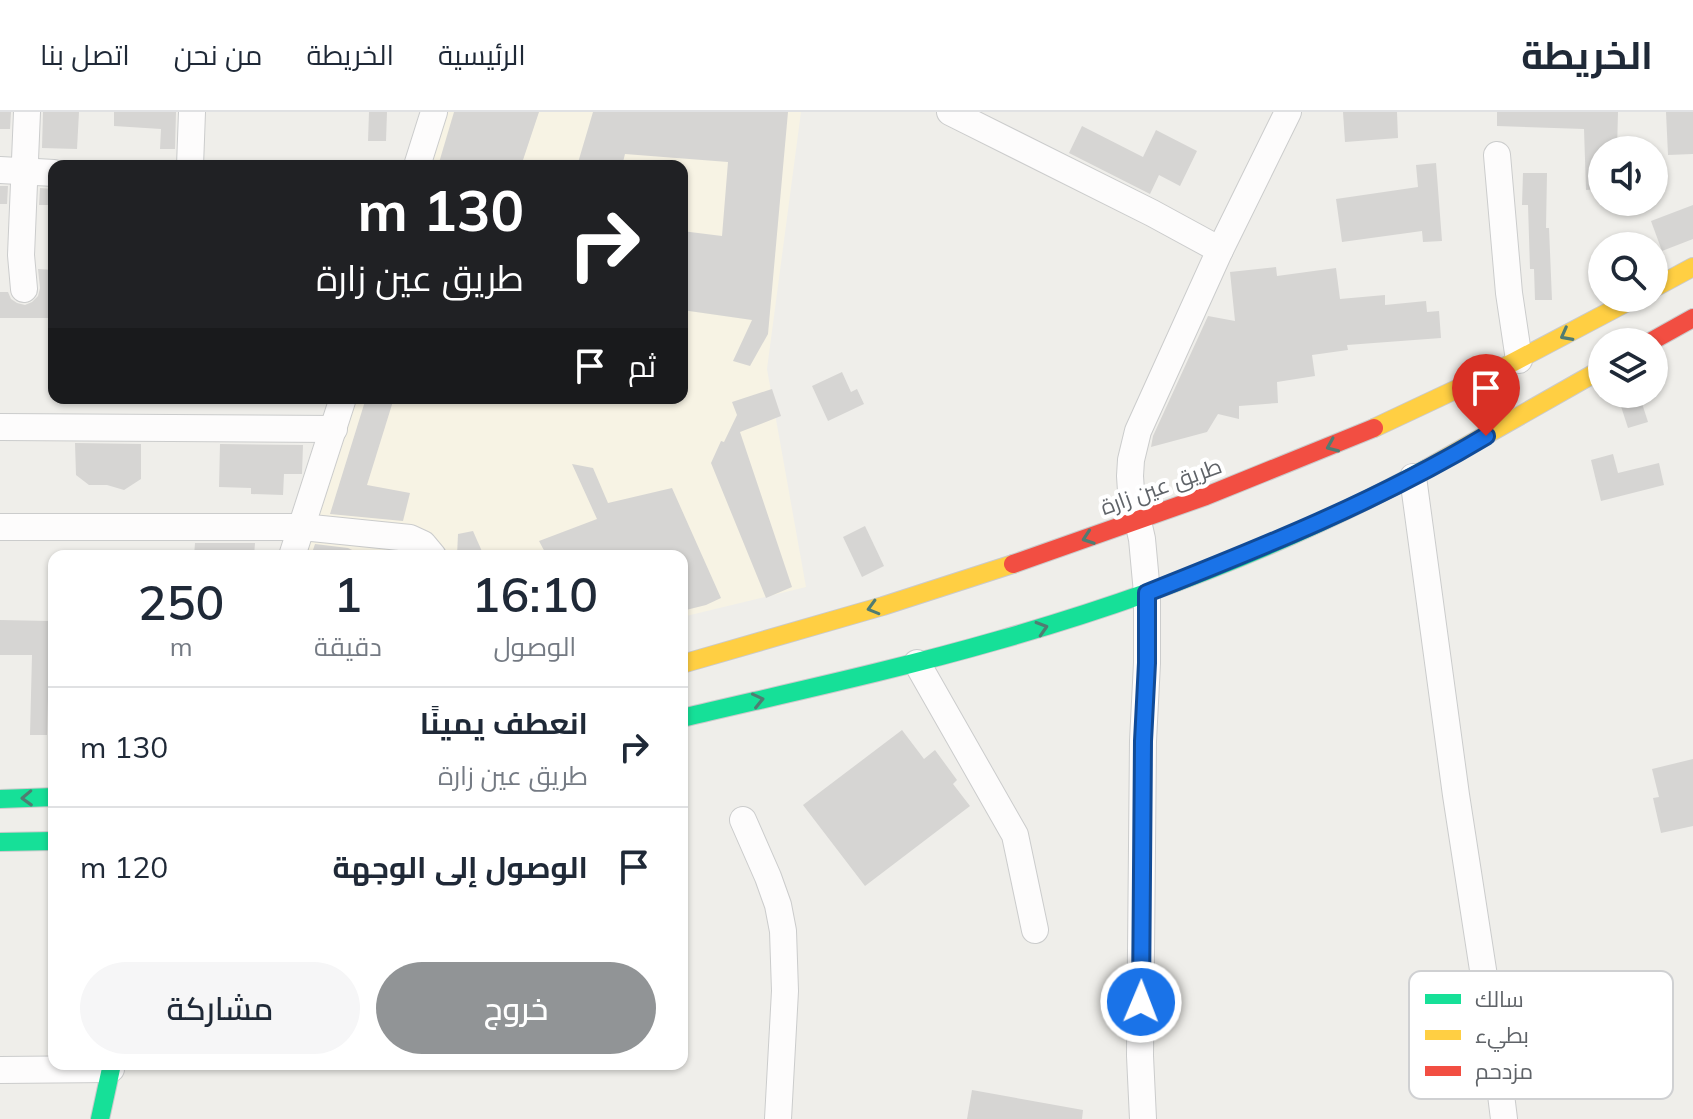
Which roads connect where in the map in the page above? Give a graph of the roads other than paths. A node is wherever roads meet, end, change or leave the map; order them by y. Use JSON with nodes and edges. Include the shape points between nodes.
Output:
{"nodes":[{"id":1,"x":27,"y":112,"type":"edge"},
{"id":2,"x":192,"y":112,"type":"edge"},
{"id":3,"x":434,"y":112,"type":"edge"},
{"id":4,"x":950,"y":112,"type":"edge"},
{"id":5,"x":1288,"y":112,"type":"edge"},
{"id":6,"x":1497,"y":155,"type":"dead end"},
{"id":7,"x":190,"y":160,"type":"edge"},
{"id":8,"x":419,"y":160,"type":"edge"},
{"id":9,"x":13,"y":171,"type":"edge"},
{"id":10,"x":48,"y":173,"type":"edge"},
{"id":11,"x":1220,"y":250,"type":"junction"},
{"id":12,"x":1693,"y":267,"type":"edge"},
{"id":13,"x":1668,"y":280,"type":"edge"},
{"id":14,"x":24,"y":289,"type":"dead end"},
{"id":15,"x":1609,"y":312,"type":"edge"},
{"id":16,"x":1693,"y":318,"type":"edge"},
{"id":17,"x":1668,"y":332,"type":"edge"},
{"id":18,"x":1519,"y":360,"type":"junction"},
{"id":19,"x":1588,"y":377,"type":"edge"},
{"id":20,"x":341,"y":404,"type":"edge"},
{"id":21,"x":0,"y":427,"type":"edge"},
{"id":22,"x":334,"y":429,"type":"junction"},
{"id":23,"x":1413,"y":477,"type":"junction"},
{"id":24,"x":1139,"y":521,"type":"junction"},
{"id":25,"x":0,"y":527,"type":"edge"},
{"id":26,"x":302,"y":527,"type":"junction"},
{"id":27,"x":294,"y":550,"type":"edge"},
{"id":28,"x":428,"y":550,"type":"edge"},
{"id":29,"x":948,"y":586,"type":"junction"},
{"id":30,"x":1147,"y":593,"type":"junction"},
{"id":31,"x":966,"y":595,"type":"dead end"},
{"id":32,"x":977,"y":632,"type":"dead end"},
{"id":33,"x":967,"y":649,"type":"junction"},
{"id":34,"x":688,"y":662,"type":"edge"},
{"id":35,"x":917,"y":663,"type":"junction"},
{"id":36,"x":688,"y":717,"type":"edge"},
{"id":37,"x":48,"y":797,"type":"edge"},
{"id":38,"x":0,"y":799,"type":"edge"},
{"id":39,"x":743,"y":820,"type":"dead end"},
{"id":40,"x":48,"y":841,"type":"edge"},
{"id":41,"x":0,"y":842,"type":"edge"},
{"id":42,"x":1035,"y":930,"type":"dead end"},
{"id":43,"x":1484,"y":971,"type":"edge"},
{"id":44,"x":48,"y":1069,"type":"edge"},
{"id":45,"x":0,"y":1070,"type":"edge"},
{"id":46,"x":111,"y":1070,"type":"edge"},
{"id":47,"x":1502,"y":1099,"type":"edge"},
{"id":48,"x":100,"y":1119,"type":"edge"},
{"id":49,"x":778,"y":1119,"type":"edge"},
{"id":50,"x":1143,"y":1119,"type":"edge"},
{"id":51,"x":1504,"y":1119,"type":"edge"}],
"edges":[{"from":1,"to":9,"type":"street"},
{"from":2,"to":7,"type":"street"},
{"from":3,"to":8,"type":"street"},
{"from":4,"to":11,"type":"street"},
{"from":5,"to":11,"type":"street"},
{"from":6,"to":18,"type":"street"},
{"from":9,"to":10,"type":"street"},
{"from":9,"to":14,"type":"street"},
{"from":11,"to":24,"type":"street","via":[[1138,431],[1130,476]]},
{"from":12,"to":13,"type":"main road"},
{"from":15,"to":18,"type":"main road","name":"طريق عين زارة","one_way":true},
{"from":16,"to":17,"type":"main road"},
{"from":18,"to":24,"type":"main road","name":"طريق عين زارة","one_way":true,"via":[[1307,457]]},
{"from":19,"to":23,"type":"main road"},
{"from":20,"to":22,"type":"street"},
{"from":21,"to":22,"type":"street"},
{"from":22,"to":26,"type":"street"},
{"from":23,"to":30,"type":"main road","via":[[1300,532]]},
{"from":23,"to":43,"type":"street"},
{"from":24,"to":29,"type":"main road","name":"طريق عين زارة","one_way":true},
{"from":24,"to":30,"type":"street"},
{"from":25,"to":26,"type":"street"},
{"from":26,"to":27,"type":"street"},
{"from":26,"to":28,"type":"street","via":[[410,538]]},
{"from":29,"to":31,"type":"main road"},
{"from":29,"to":34,"type":"main road","name":"طريق عين زارة","one_way":true},
{"from":33,"to":30,"type":"main road","one_way":true},
{"from":30,"to":50,"type":"street"},
{"from":32,"to":33,"type":"main road"},
{"from":33,"to":35,"type":"main road"},
{"from":36,"to":35,"type":"main road","one_way":true},
{"from":35,"to":42,"type":"street","via":[[1015,835]]},
{"from":37,"to":38,"type":"main road","one_way":true},
{"from":39,"to":49,"type":"street","via":[[768,877],[783,931]]},
{"from":40,"to":41,"type":"main road"},
{"from":44,"to":45,"type":"street"},
{"from":46,"to":48,"type":"main road"},
{"from":47,"to":51,"type":"street"}]}
